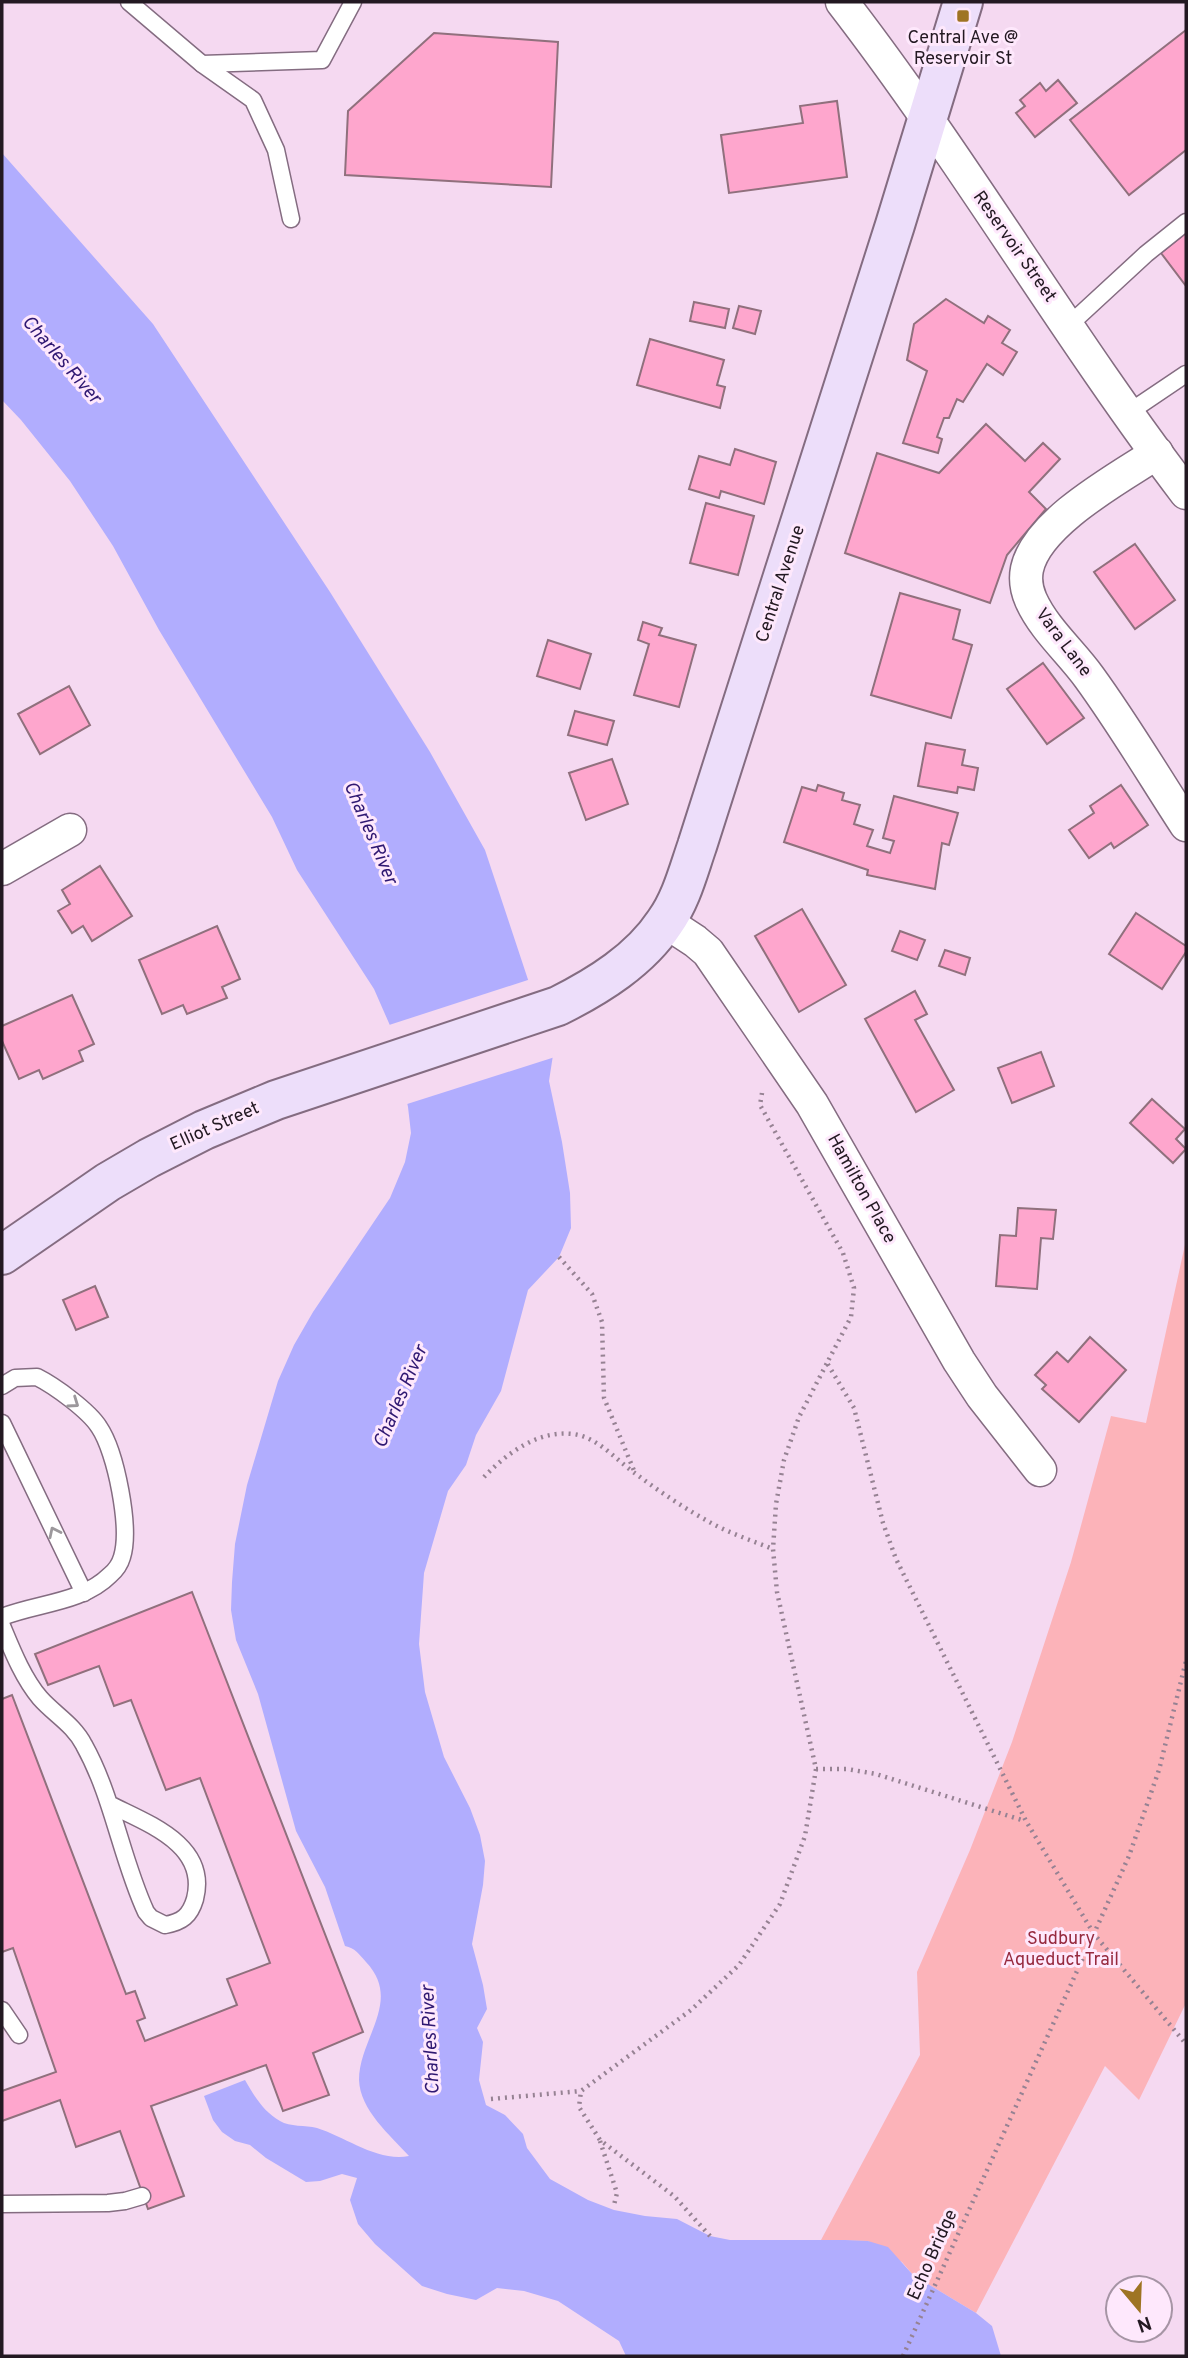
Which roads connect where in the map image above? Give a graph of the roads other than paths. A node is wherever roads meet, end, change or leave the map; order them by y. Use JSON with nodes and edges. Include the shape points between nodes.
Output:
{"nodes":[{"id":1,"x":130,"y":2,"type":"edge"},
{"id":2,"x":353,"y":2,"type":"edge"},
{"id":3,"x":842,"y":2,"type":"edge"},
{"id":4,"x":963,"y":2,"type":"edge"},
{"id":5,"x":202,"y":64,"type":"junction"},
{"id":6,"x":927,"y":120,"type":"junction"},
{"id":7,"x":291,"y":219,"type":"dead end"},
{"id":8,"x":1186,"y":222,"type":"edge"},
{"id":9,"x":1068,"y":326,"type":"junction"},
{"id":10,"x":1186,"y":374,"type":"edge"},
{"id":11,"x":1128,"y":413,"type":"junction"},
{"id":12,"x":1157,"y":453,"type":"junction"},
{"id":13,"x":1186,"y":493,"type":"edge"},
{"id":14,"x":1186,"y":825,"type":"edge"},
{"id":15,"x":70,"y":830,"type":"dead end"},
{"id":16,"x":2,"y":869,"type":"edge"},
{"id":17,"x":666,"y":922,"type":"junction"},
{"id":18,"x":449,"y":1043,"type":"joint"},
{"id":19,"x":2,"y":1255,"type":"edge"},
{"id":20,"x":8,"y":1382,"type":"edge"},
{"id":21,"x":2,"y":1423,"type":"edge"},
{"id":22,"x":1040,"y":1470,"type":"dead end"},
{"id":23,"x":83,"y":1593,"type":"junction"},
{"id":24,"x":2,"y":1617,"type":"edge"},
{"id":25,"x":2,"y":1626,"type":"edge"},
{"id":26,"x":108,"y":1804,"type":"junction"},
{"id":27,"x":2,"y":2010,"type":"edge"},
{"id":28,"x":19,"y":2035,"type":"dead end"},
{"id":29,"x":142,"y":2196,"type":"dead end"},
{"id":30,"x":2,"y":2204,"type":"edge"}],
"edges":[{"from":1,"to":5,"type":"lane"},
{"from":2,"to":5,"type":"lane","via":[[322,60]]},
{"from":3,"to":6,"type":"street","name":"Reservoir Street"},
{"from":4,"to":6,"type":"main road","name":"Central Avenue"},
{"from":5,"to":7,"type":"lane","via":[[253,100],[276,150]]},
{"from":6,"to":9,"type":"street","name":"Reservoir Street"},
{"from":6,"to":17,"type":"main road","name":"Central Avenue","via":[[697,846]]},
{"from":8,"to":9,"type":"lane"},
{"from":9,"to":11,"type":"street","name":"Reservoir Street"},
{"from":10,"to":11,"type":"lane"},
{"from":11,"to":12,"type":"street","name":"Reservoir Street"},
{"from":12,"to":13,"type":"street","name":"Reservoir Street"},
{"from":12,"to":14,"type":"street","name":"Vara Lane","via":[[1062,518],[1035,551],[1027,585],[1040,615],[1102,695]]},
{"from":15,"to":16,"type":"street"},
{"from":17,"to":18,"type":"main road","name":"Central Avenue","via":[[642,949],[573,999]]},
{"from":17,"to":22,"type":"street","name":"Hamilton Place","via":[[708,952],[772,1044],[825,1125],[959,1362]]},
{"from":18,"to":19,"type":"main road","name":"Elliot Street","via":[[276,1100],[194,1134],[108,1182]]},
{"from":20,"to":23,"type":"lane","one_way":true,"via":[[37,1377],[87,1412],[113,1457],[122,1507],[122,1557],[110,1575]]},
{"from":23,"to":21,"type":"lane","one_way":true},
{"from":23,"to":24,"type":"lane"},
{"from":25,"to":26,"type":"lane","via":[[38,1695],[86,1746]]},
{"from":26,"to":26,"type":"lane","via":[[146,1912],[165,1925],[185,1918],[197,1888],[195,1867],[187,1854],[161,1830]]},
{"from":27,"to":28,"type":"lane"},
{"from":29,"to":30,"type":"lane","via":[[108,2203]]}]}
